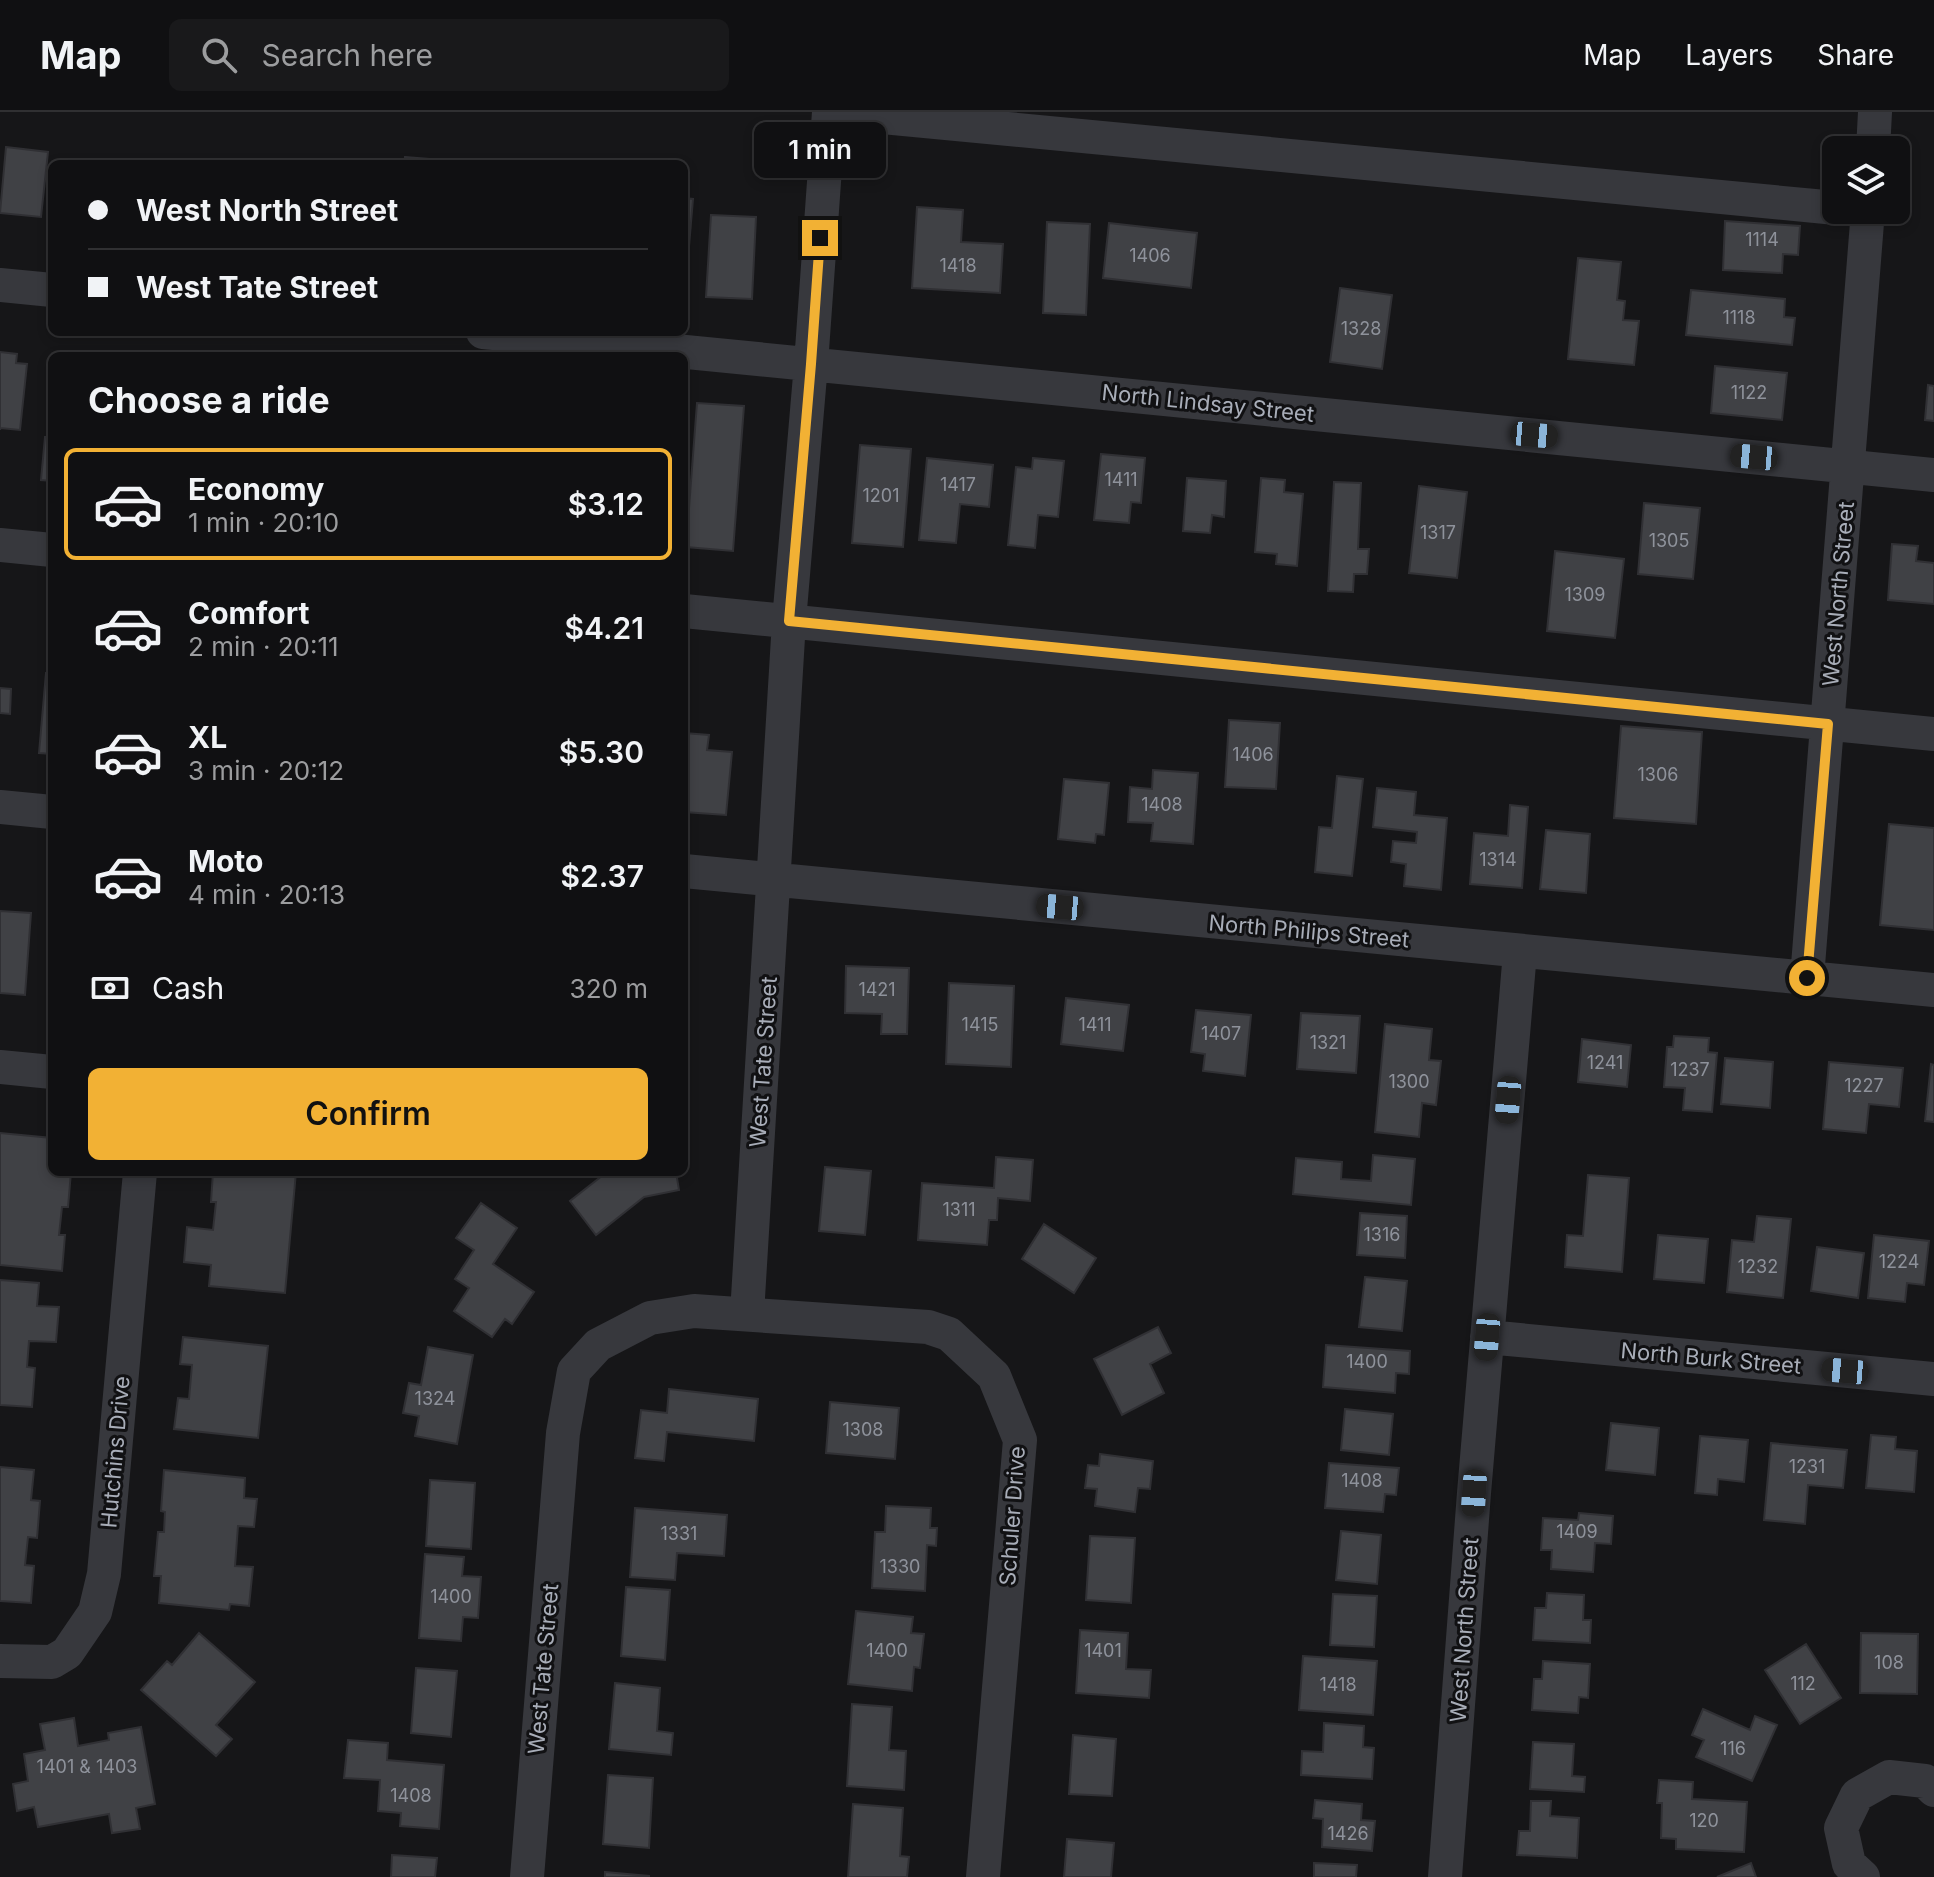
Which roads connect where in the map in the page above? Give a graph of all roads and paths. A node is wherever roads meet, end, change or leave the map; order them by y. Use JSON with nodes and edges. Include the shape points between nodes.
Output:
{"nodes":[{"id":1,"x":829,"y":112,"type":"edge"},
{"id":2,"x":1875,"y":112,"type":"edge"},
{"id":3,"x":1874,"y":136,"type":"edge"},
{"id":4,"x":1822,"y":207,"type":"edge"},
{"id":5,"x":1856,"y":224,"type":"edge"},
{"id":6,"x":0,"y":285,"type":"edge"},
{"id":7,"x":48,"y":290,"type":"edge"},
{"id":8,"x":524,"y":336,"type":"edge"},
{"id":9,"x":688,"y":352,"type":"edge"},
{"id":10,"x":688,"y":352,"type":"edge"},
{"id":11,"x":811,"y":364,"type":"junction"},
{"id":12,"x":1849,"y":466,"type":"junction"},
{"id":13,"x":1934,"y":475,"type":"edge"},
{"id":14,"x":0,"y":545,"type":"edge"},
{"id":15,"x":48,"y":550,"type":"edge"},
{"id":16,"x":688,"y":611,"type":"edge"},
{"id":17,"x":789,"y":621,"type":"junction"},
{"id":18,"x":1828,"y":724,"type":"junction"},
{"id":19,"x":1934,"y":734,"type":"edge"},
{"id":20,"x":0,"y":807,"type":"edge"},
{"id":21,"x":48,"y":812,"type":"edge"},
{"id":22,"x":688,"y":871,"type":"edge"},
{"id":23,"x":774,"y":880,"type":"junction"},
{"id":24,"x":1520,"y":952,"type":"junction"},
{"id":25,"x":1807,"y":978,"type":"junction"},
{"id":26,"x":1934,"y":990,"type":"edge"},
{"id":27,"x":0,"y":1067,"type":"edge"},
{"id":28,"x":48,"y":1072,"type":"edge"},
{"id":29,"x":140,"y":1176,"type":"edge"},
{"id":30,"x":747,"y":1314,"type":"junction"},
{"id":31,"x":1487,"y":1337,"type":"junction"},
{"id":32,"x":1934,"y":1379,"type":"edge"},
{"id":33,"x":0,"y":1661,"type":"edge"},
{"id":34,"x":1934,"y":1790,"type":"edge"},
{"id":35,"x":527,"y":1877,"type":"edge"},
{"id":36,"x":983,"y":1877,"type":"edge"},
{"id":37,"x":1445,"y":1877,"type":"edge"},
{"id":38,"x":1863,"y":1877,"type":"edge"}],
"edges":[{"from":1,"to":4,"type":"street"},
{"from":1,"to":11,"type":"street","name":"West Tate Street"},
{"from":2,"to":3,"type":"street"},
{"from":5,"to":12,"type":"street","name":"West North Street"},
{"from":6,"to":7,"type":"street"},
{"from":8,"to":10,"type":"street","name":"North Lindsay Street"},
{"from":9,"to":11,"type":"street","name":"North Lindsay Street"},
{"from":11,"to":12,"type":"street","name":"North Lindsay Street"},
{"from":11,"to":17,"type":"street","name":"West Tate Street"},
{"from":12,"to":13,"type":"street","name":"North Lindsay Street"},
{"from":12,"to":18,"type":"street","name":"West North Street"},
{"from":14,"to":15,"type":"street"},
{"from":16,"to":17,"type":"street"},
{"from":17,"to":18,"type":"street"},
{"from":17,"to":23,"type":"street","name":"West Tate Street"},
{"from":18,"to":19,"type":"street"},
{"from":18,"to":25,"type":"street","name":"West North Street"},
{"from":20,"to":21,"type":"street"},
{"from":22,"to":23,"type":"street","name":"North Philips Street"},
{"from":23,"to":24,"type":"street","name":"North Philips Street"},
{"from":23,"to":30,"type":"street","name":"West Tate Street"},
{"from":24,"to":25,"type":"street","name":"North Philips Street"},
{"from":24,"to":31,"type":"street","name":"West North Street"},
{"from":25,"to":26,"type":"street","name":"North Philips Street"},
{"from":27,"to":28,"type":"street"},
{"from":29,"to":33,"type":"street","name":"Hutchins Drive","via":[[104,1574],[95,1612],[67,1653],[52,1662]]},
{"from":30,"to":35,"type":"street","name":"West Tate Street","via":[[694,1311],[650,1318],[598,1345],[574,1371],[563,1433]]},
{"from":30,"to":36,"type":"street","name":"Schuler Drive","via":[[928,1327],[949,1334],[994,1376],[1020,1440]]},
{"from":31,"to":32,"type":"street","name":"North Burk Street"},
{"from":31,"to":37,"type":"street","name":"West North Street"},
{"from":34,"to":38,"type":"street","via":[[1925,1781],[1889,1777],[1857,1795],[1841,1828],[1849,1864]]}]}
